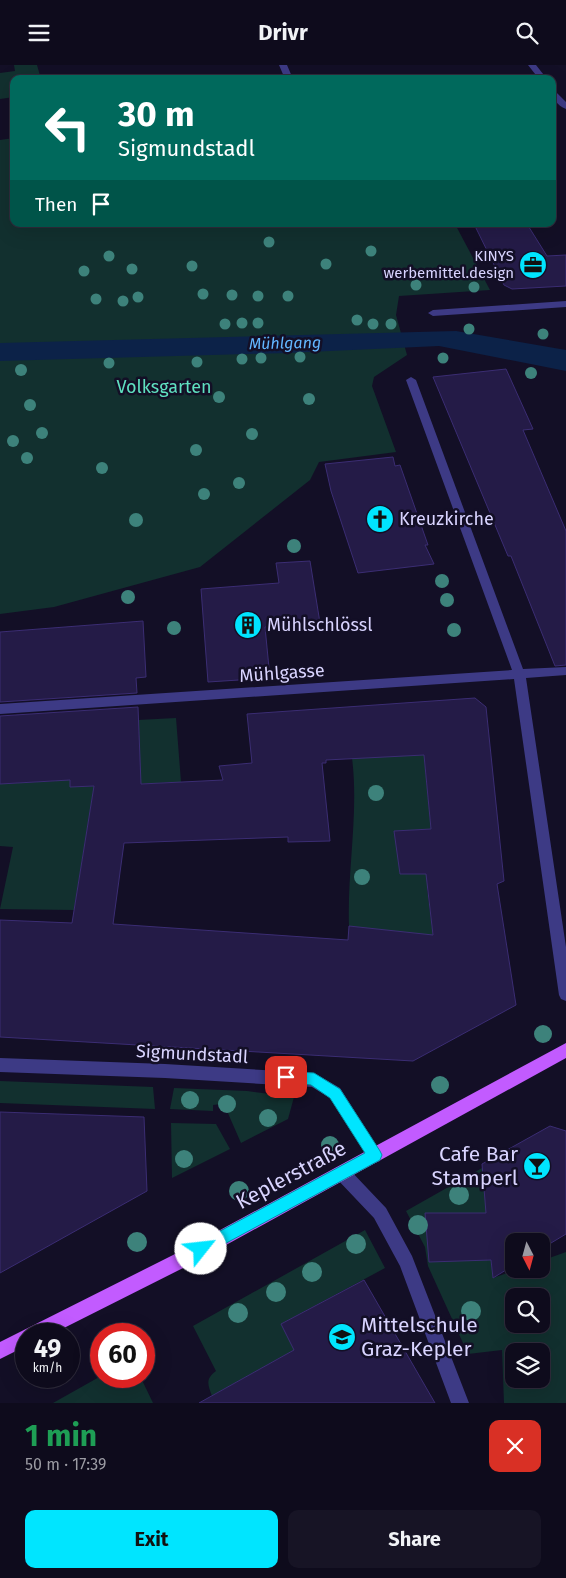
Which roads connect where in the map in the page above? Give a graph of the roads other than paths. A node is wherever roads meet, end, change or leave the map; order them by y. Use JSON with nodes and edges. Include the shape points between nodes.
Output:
{"nodes":[{"id":1,"x":532,"y":65,"type":"edge"},
{"id":2,"x":540,"y":75,"type":"edge"},
{"id":3,"x":556,"y":95,"type":"edge"},
{"id":4,"x":566,"y":107,"type":"edge"},
{"id":5,"x":566,"y":304,"type":"edge"},
{"id":6,"x":434,"y":313,"type":"dead end"},
{"id":7,"x":411,"y":380,"type":"dead end"},
{"id":8,"x":566,"y":671,"type":"edge"},
{"id":9,"x":519,"y":674,"type":"junction"},
{"id":10,"x":0,"y":709,"type":"edge"},
{"id":11,"x":566,"y":995,"type":"edge"},
{"id":12,"x":566,"y":1050,"type":"edge"},
{"id":13,"x":0,"y":1065,"type":"edge"},
{"id":14,"x":375,"y":1155,"type":"junction"},
{"id":15,"x":342,"y":1173,"type":"junction"},
{"id":16,"x":56,"y":1323,"type":"edge"},
{"id":17,"x":15,"y":1343,"type":"edge"},
{"id":18,"x":0,"y":1351,"type":"edge"},
{"id":19,"x":460,"y":1403,"type":"edge"}],
"edges":[{"from":1,"to":2,"type":"street"},
{"from":3,"to":4,"type":"street"},
{"from":5,"to":6,"type":"street"},
{"from":7,"to":9,"type":"street"},
{"from":8,"to":9,"type":"street","name":"Mühlgasse"},
{"from":9,"to":10,"type":"street","name":"Mühlgasse"},
{"from":9,"to":11,"type":"street"},
{"from":12,"to":14,"type":"main road","name":"Keplerstraße"},
{"from":13,"to":14,"type":"street","name":"Sigmundstadl","via":[[314,1079],[335,1093]]},
{"from":14,"to":15,"type":"main road","name":"Keplerstraße"},
{"from":15,"to":16,"type":"main road","name":"Keplerstraße","via":[[191,1255]]},
{"from":15,"to":19,"type":"street","via":[[380,1213],[402,1253]]},
{"from":17,"to":18,"type":"main road"}]}
